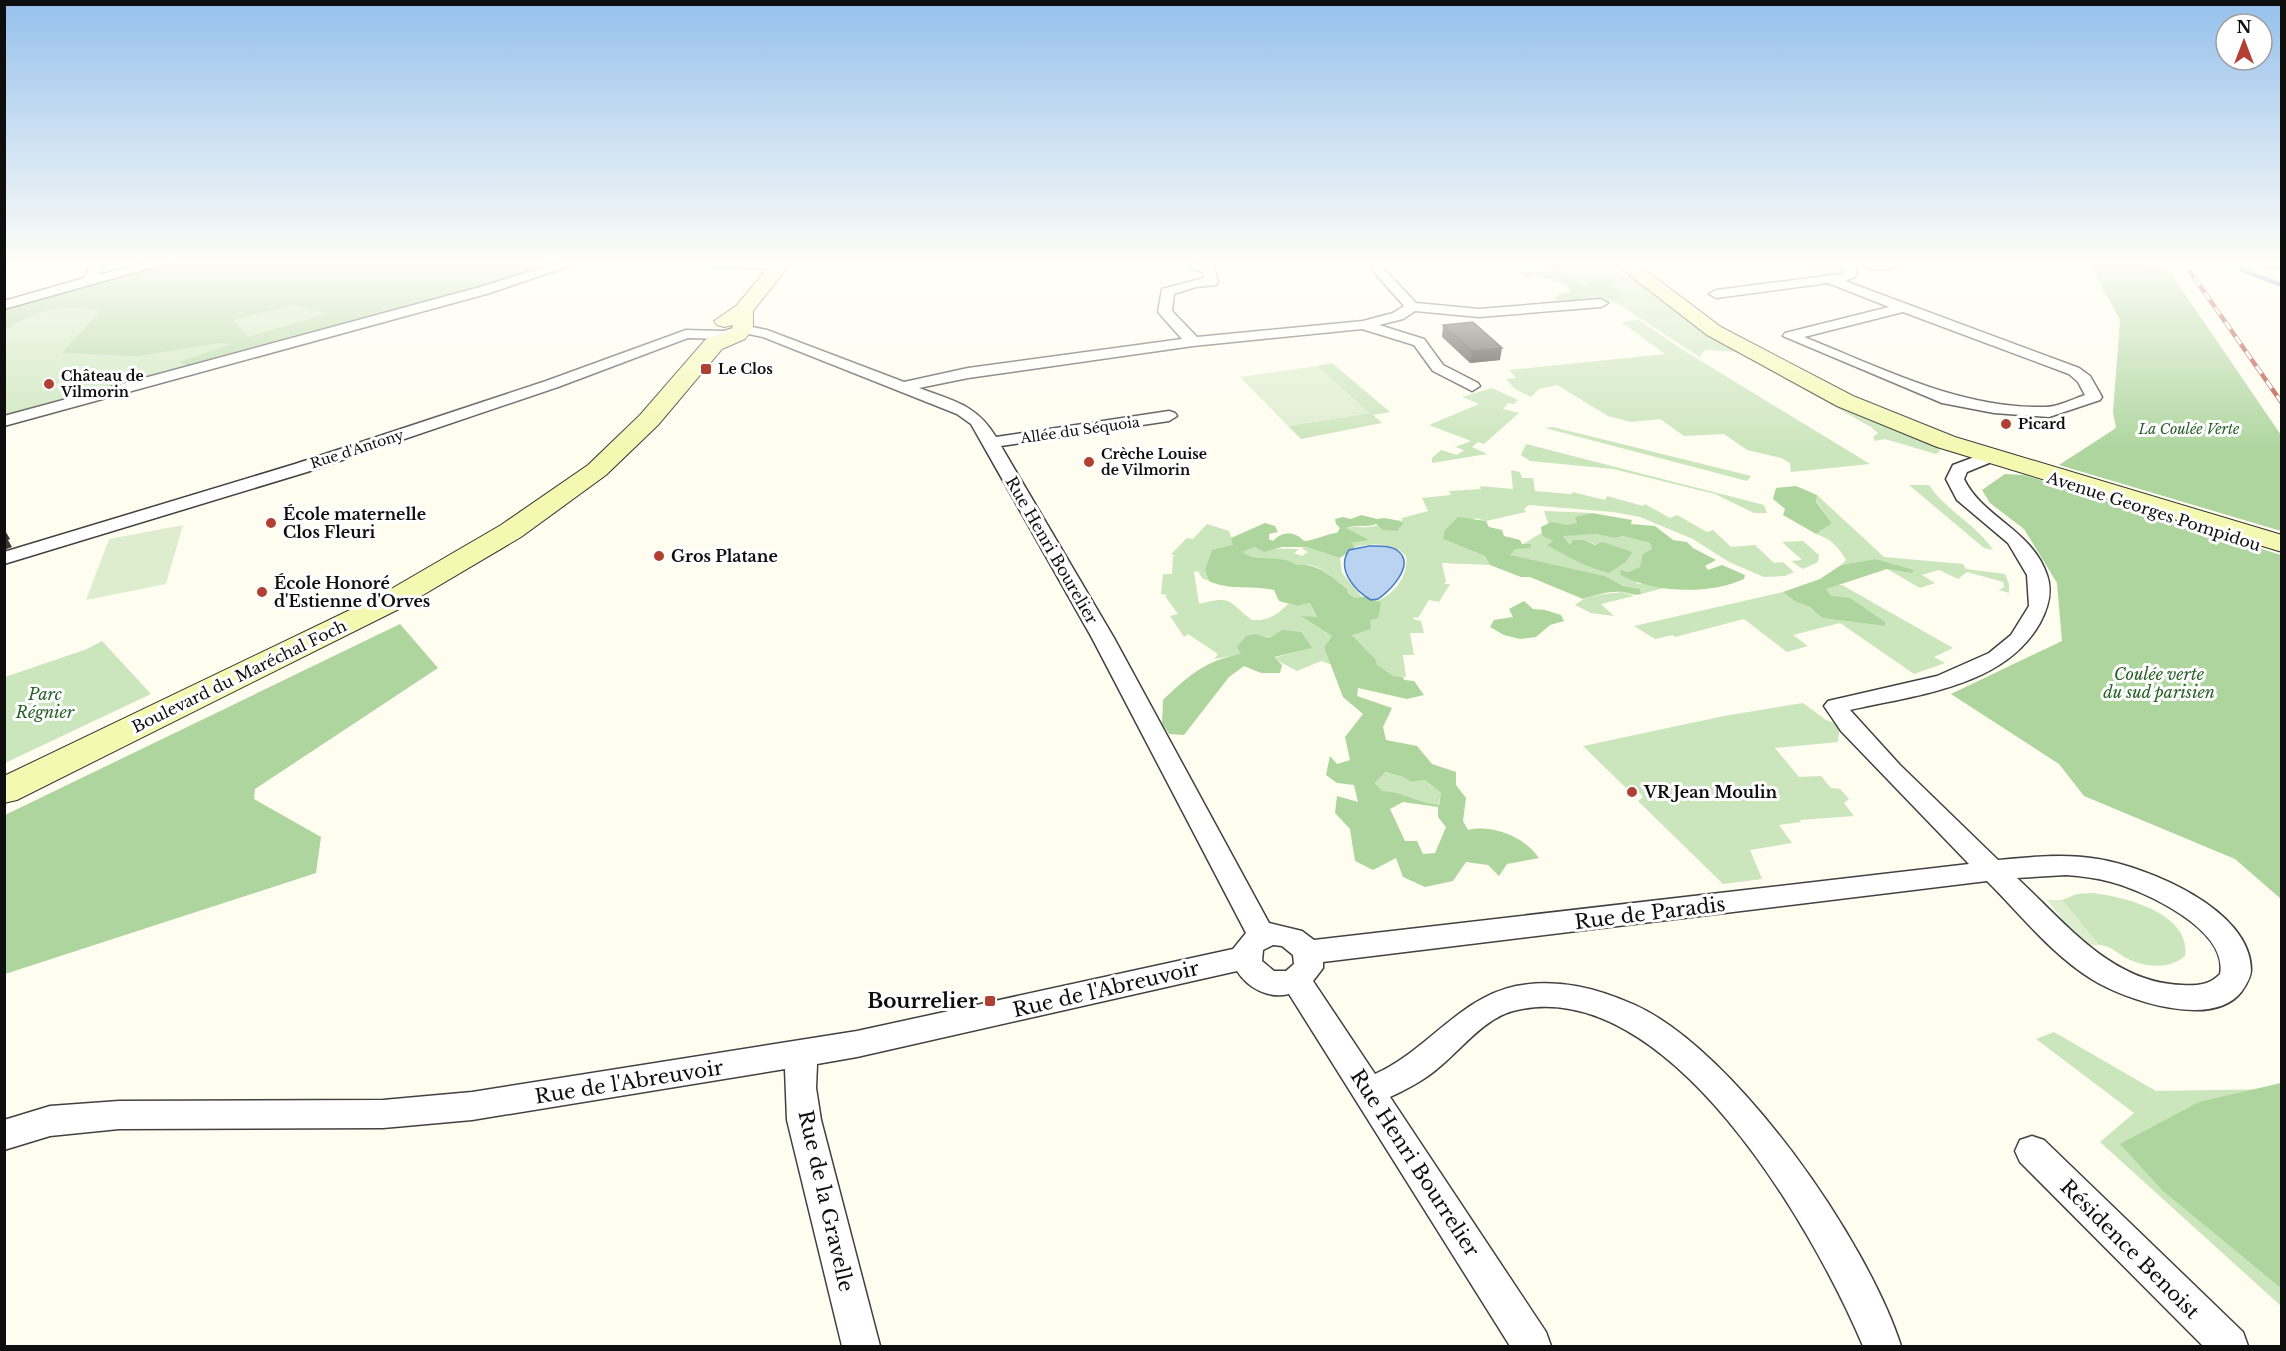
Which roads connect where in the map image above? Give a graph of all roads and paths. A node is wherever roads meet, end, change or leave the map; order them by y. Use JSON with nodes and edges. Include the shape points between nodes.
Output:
{"nodes":[{"id":1,"x":355,"y":326,"type":"edge"},
{"id":2,"x":732,"y":326,"type":"edge"},
{"id":3,"x":753,"y":326,"type":"edge"},
{"id":4,"x":1178,"y":326,"type":"edge"},
{"id":5,"x":1353,"y":326,"type":"edge"},
{"id":6,"x":1366,"y":326,"type":"edge"},
{"id":7,"x":1707,"y":326,"type":"edge"},
{"id":8,"x":1829,"y":326,"type":"edge"},
{"id":9,"x":1954,"y":326,"type":"edge"},
{"id":10,"x":710,"y":339,"type":"junction"},
{"id":11,"x":1193,"y":342,"type":"junction"},
{"id":12,"x":1472,"y":386,"type":"dead end"},
{"id":13,"x":904,"y":387,"type":"junction"},
{"id":14,"x":1169,"y":416,"type":"dead end"},
{"id":15,"x":4,"y":421,"type":"edge"},
{"id":16,"x":990,"y":443,"type":"junction"},
{"id":17,"x":1994,"y":455,"type":"junction"},
{"id":18,"x":2121,"y":498,"type":"junction"},
{"id":19,"x":2282,"y":544,"type":"edge"},
{"id":20,"x":2282,"y":553,"type":"edge"},
{"id":21,"x":4,"y":558,"type":"edge"},
{"id":22,"x":4,"y":791,"type":"edge"},
{"id":23,"x":1991,"y":871,"type":"junction"},
{"id":24,"x":1253,"y":947,"type":"junction"},
{"id":25,"x":1302,"y":966,"type":"junction"},
{"id":26,"x":801,"y":1054,"type":"junction"},
{"id":27,"x":1369,"y":1092,"type":"junction"},
{"id":28,"x":4,"y":1135,"type":"edge"},
{"id":29,"x":2031,"y":1151,"type":"dead end"},
{"id":30,"x":861,"y":1347,"type":"edge"},
{"id":31,"x":1532,"y":1347,"type":"edge"},
{"id":32,"x":1882,"y":1347,"type":"edge"},
{"id":33,"x":2229,"y":1347,"type":"edge"}],
"edges":[{"from":1,"to":15,"type":"street"},
{"from":2,"to":10,"type":"street"},
{"from":3,"to":13,"type":"street","name":"Rue Henri Bourelier"},
{"from":4,"to":11,"type":"street"},
{"from":5,"to":11,"type":"street"},
{"from":6,"to":12,"type":"street","via":[[1419,342],[1438,368]]},
{"from":7,"to":17,"type":"street","name":"Avenue Georges Pompidou","via":[[1818,386]]},
{"from":8,"to":9,"type":"street","via":[[1790,336],[1942,398],[1994,408],[2049,412],[2094,397],[2085,379],[2073,371]]},
{"from":10,"to":21,"type":"street","name":"Rue d'Antony","via":[[686,334],[552,384],[327,459]]},
{"from":10,"to":22,"type":"street","name":"Boulevard du Maréchal Foch","via":[[649,420],[597,470],[512,531],[390,602]]},
{"from":11,"to":13,"type":"street","via":[[968,373]]},
{"from":13,"to":16,"type":"street","name":"Rue Henri Bourelier","via":[[963,411],[978,421]]},
{"from":14,"to":16,"type":"street","name":"Allée du Séquoia"},
{"from":16,"to":24,"type":"street","name":"Rue Henri Bourelier","via":[[1104,638]]},
{"from":17,"to":18,"type":"street","name":"Avenue Georges Pompidou"},
{"from":17,"to":23,"type":"street","name":"Rue de Paradis","via":[[1959,469],[1955,479],[1963,496],[2016,540],[2037,575],[2039,606],[2020,639],[1997,658],[1944,681],[1836,706],[1853,730]]},
{"from":18,"to":19,"type":"street","name":"Avenue Georges Pompidou"},
{"from":18,"to":20,"type":"street","name":"Avenue Georges Pompidou"},
{"from":23,"to":23,"type":"street","name":"Rue de Paradis","via":[[2075,952],[2115,978],[2160,994],[2182,997],[2217,994],[2234,978],[2233,954],[2225,941],[2202,917],[2156,887],[2098,869],[2054,866]]},
{"from":23,"to":25,"type":"street","name":"Rue de Paradis","via":[[1622,917]]},
{"from":24,"to":25,"type":"street","via":[[1280,934],[1288,936]]},
{"from":24,"to":25,"type":"street","via":[[1254,974],[1263,980],[1285,984]]},
{"from":24,"to":26,"type":"street","name":"Rue de l'Abreuvoir","via":[[958,1023]]},
{"from":25,"to":27,"type":"street","name":"Rue Henri Bourrelier"},
{"from":26,"to":28,"type":"street","name":"Rue de l'Abreuvoir","via":[[472,1106],[383,1114],[119,1115],[50,1121]]},
{"from":26,"to":30,"type":"street","name":"Rue de la Gravelle","via":[[804,1120]]},
{"from":27,"to":31,"type":"street","name":"Rue Henri Bourrelier"},
{"from":27,"to":32,"type":"street","via":[[1414,1070],[1489,1009],[1506,1001],[1547,995],[1577,996],[1611,1009],[1670,1043],[1742,1114],[1827,1231],[1854,1280]]},
{"from":29,"to":33,"type":"street","name":"Résidence Benoist"}]}
